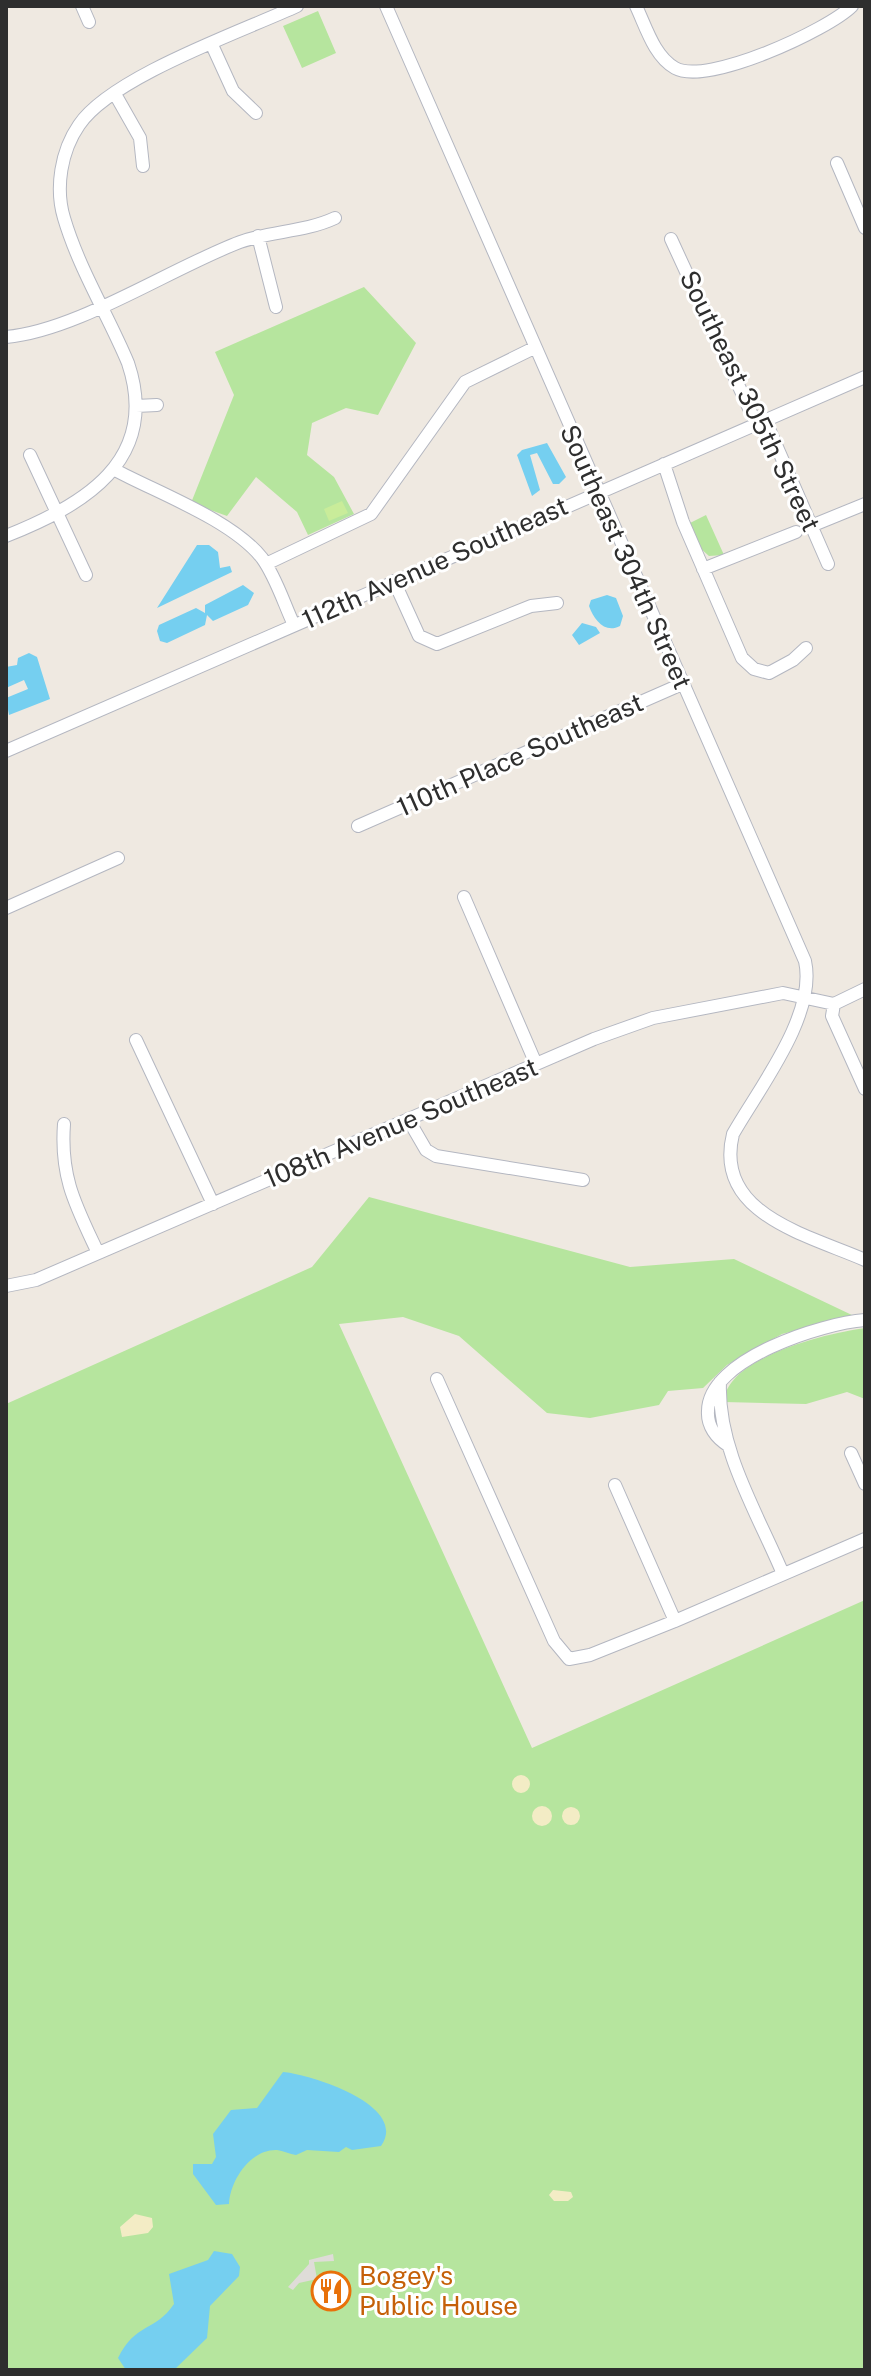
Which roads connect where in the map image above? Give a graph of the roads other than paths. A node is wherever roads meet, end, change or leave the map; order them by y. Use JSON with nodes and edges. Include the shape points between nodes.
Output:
{"nodes":[{"id":1,"x":82,"y":6,"type":"edge"},
{"id":2,"x":297,"y":6,"type":"edge"},
{"id":3,"x":386,"y":6,"type":"edge"},
{"id":4,"x":636,"y":6,"type":"edge"},
{"id":5,"x":852,"y":6,"type":"edge"},
{"id":6,"x":89,"y":22,"type":"dead end"},
{"id":7,"x":212,"y":45,"type":"junction"},
{"id":8,"x":115,"y":94,"type":"junction"},
{"id":9,"x":256,"y":113,"type":"dead end"},
{"id":10,"x":837,"y":163,"type":"dead end"},
{"id":11,"x":143,"y":166,"type":"dead end"},
{"id":12,"x":335,"y":218,"type":"dead end"},
{"id":13,"x":865,"y":228,"type":"edge"},
{"id":14,"x":258,"y":236,"type":"junction"},
{"id":15,"x":671,"y":239,"type":"dead end"},
{"id":16,"x":100,"y":306,"type":"junction"},
{"id":17,"x":276,"y":307,"type":"dead end"},
{"id":18,"x":6,"y":337,"type":"edge"},
{"id":19,"x":534,"y":348,"type":"junction"},
{"id":20,"x":865,"y":377,"type":"edge"},
{"id":21,"x":157,"y":405,"type":"dead end"},
{"id":22,"x":136,"y":406,"type":"junction"},
{"id":23,"x":766,"y":422,"type":"junction"},
{"id":24,"x":30,"y":455,"type":"dead end"},
{"id":25,"x":664,"y":464,"type":"junction"},
{"id":26,"x":115,"y":470,"type":"junction"},
{"id":27,"x":596,"y":492,"type":"junction"},
{"id":28,"x":865,"y":504,"type":"edge"},
{"id":29,"x":58,"y":515,"type":"junction"},
{"id":30,"x":811,"y":526,"type":"junction"},
{"id":31,"x":796,"y":532,"type":"dead end"},
{"id":32,"x":6,"y":536,"type":"edge"},
{"id":33,"x":266,"y":564,"type":"junction"},
{"id":34,"x":828,"y":564,"type":"dead end"},
{"id":35,"x":703,"y":569,"type":"junction"},
{"id":36,"x":86,"y":575,"type":"dead end"},
{"id":37,"x":394,"y":581,"type":"junction"},
{"id":38,"x":557,"y":603,"type":"dead end"},
{"id":39,"x":294,"y":625,"type":"junction"},
{"id":40,"x":806,"y":648,"type":"dead end"},
{"id":41,"x":682,"y":684,"type":"junction"},
{"id":42,"x":6,"y":751,"type":"edge"},
{"id":43,"x":358,"y":826,"type":"dead end"},
{"id":44,"x":118,"y":858,"type":"dead end"},
{"id":45,"x":464,"y":897,"type":"dead end"},
{"id":46,"x":6,"y":908,"type":"edge"},
{"id":47,"x":865,"y":989,"type":"edge"},
{"id":48,"x":805,"y":997,"type":"junction"},
{"id":49,"x":834,"y":1004,"type":"junction"},
{"id":50,"x":136,"y":1040,"type":"dead end"},
{"id":51,"x":536,"y":1064,"type":"junction"},
{"id":52,"x":865,"y":1089,"type":"edge"},
{"id":53,"x":408,"y":1119,"type":"junction"},
{"id":54,"x":64,"y":1124,"type":"dead end"},
{"id":55,"x":583,"y":1180,"type":"dead end"},
{"id":56,"x":213,"y":1204,"type":"junction"},
{"id":57,"x":98,"y":1253,"type":"junction"},
{"id":58,"x":865,"y":1260,"type":"edge"},
{"id":59,"x":6,"y":1286,"type":"edge"},
{"id":60,"x":865,"y":1320,"type":"edge"},
{"id":61,"x":437,"y":1379,"type":"dead end"},
{"id":62,"x":851,"y":1453,"type":"dead end"},
{"id":63,"x":865,"y":1484,"type":"edge"},
{"id":64,"x":615,"y":1485,"type":"dead end"},
{"id":65,"x":865,"y":1539,"type":"edge"},
{"id":66,"x":783,"y":1574,"type":"junction"},
{"id":67,"x":675,"y":1621,"type":"junction"}],
"edges":[{"from":1,"to":6,"type":"street"},
{"from":2,"to":7,"type":"street"},
{"from":3,"to":19,"type":"street","name":"Southeast 304th Street"},
{"from":4,"to":5,"type":"street","via":[[655,47],[677,69],[706,73],[835,21]]},
{"from":7,"to":8,"type":"street"},
{"from":7,"to":9,"type":"street","via":[[233,91]]},
{"from":8,"to":11,"type":"street","via":[[140,138]]},
{"from":8,"to":16,"type":"street","via":[[89,112],[70,142],[60,177],[63,216]]},
{"from":10,"to":13,"type":"street"},
{"from":12,"to":14,"type":"street"},
{"from":14,"to":16,"type":"street"},
{"from":14,"to":17,"type":"street"},
{"from":15,"to":23,"type":"street","name":"Southeast 305th Street","via":[[753,417]]},
{"from":16,"to":18,"type":"street"},
{"from":16,"to":22,"type":"street","via":[[128,363]]},
{"from":19,"to":27,"type":"street","name":"Southeast 304th Street"},
{"from":19,"to":33,"type":"street","via":[[465,382],[371,514]]},
{"from":20,"to":23,"type":"street","name":"112th Avenue Southeast"},
{"from":21,"to":22,"type":"street"},
{"from":22,"to":26,"type":"street"},
{"from":23,"to":25,"type":"street","name":"112th Avenue Southeast"},
{"from":23,"to":30,"type":"street","name":"Southeast 305th Street"},
{"from":24,"to":29,"type":"street"},
{"from":25,"to":27,"type":"street","name":"112th Avenue Southeast"},
{"from":25,"to":35,"type":"street"},
{"from":26,"to":29,"type":"street"},
{"from":26,"to":33,"type":"street","via":[[234,534]]},
{"from":27,"to":37,"type":"street","name":"112th Avenue Southeast"},
{"from":27,"to":41,"type":"street","name":"Southeast 304th Street"},
{"from":28,"to":30,"type":"street"},
{"from":29,"to":32,"type":"street"},
{"from":29,"to":36,"type":"street"},
{"from":30,"to":34,"type":"street","name":"Southeast 305th Street"},
{"from":31,"to":35,"type":"street"},
{"from":33,"to":39,"type":"street"},
{"from":35,"to":40,"type":"street","via":[[742,658],[754,669],[769,673]]},
{"from":37,"to":38,"type":"street","via":[[419,636],[427,642],[445,644],[531,606]]},
{"from":37,"to":39,"type":"street","name":"112th Avenue Southeast"},
{"from":39,"to":42,"type":"street","name":"112th Avenue Southeast"},
{"from":41,"to":43,"type":"street","name":"110th Place Southeast"},
{"from":41,"to":48,"type":"street","name":"Southeast 304th Street","via":[[801,952],[807,972]]},
{"from":44,"to":46,"type":"street"},
{"from":45,"to":51,"type":"street"},
{"from":47,"to":49,"type":"street"},
{"from":48,"to":49,"type":"street"},
{"from":48,"to":51,"type":"street","name":"108th Avenue Southeast","via":[[783,993],[653,1018]]},
{"from":48,"to":58,"type":"street","via":[[800,1017],[733,1134],[729,1170],[751,1205]]},
{"from":49,"to":52,"type":"street","via":[[832,1016]]},
{"from":50,"to":56,"type":"street"},
{"from":51,"to":53,"type":"street","name":"108th Avenue Southeast"},
{"from":53,"to":55,"type":"street","via":[[426,1150],[436,1156]]},
{"from":53,"to":56,"type":"street","name":"108th Avenue Southeast"},
{"from":54,"to":57,"type":"street","via":[[67,1186]]},
{"from":56,"to":57,"type":"street","name":"108th Avenue Southeast"},
{"from":57,"to":59,"type":"street","name":"108th Avenue Southeast","via":[[36,1280]]},
{"from":60,"to":66,"type":"street","via":[[787,1341],[720,1382],[714,1410]]},
{"from":61,"to":67,"type":"street","via":[[562,1653],[573,1660]]},
{"from":62,"to":63,"type":"street"},
{"from":64,"to":67,"type":"street"},
{"from":65,"to":66,"type":"street"},
{"from":66,"to":67,"type":"street"}]}
